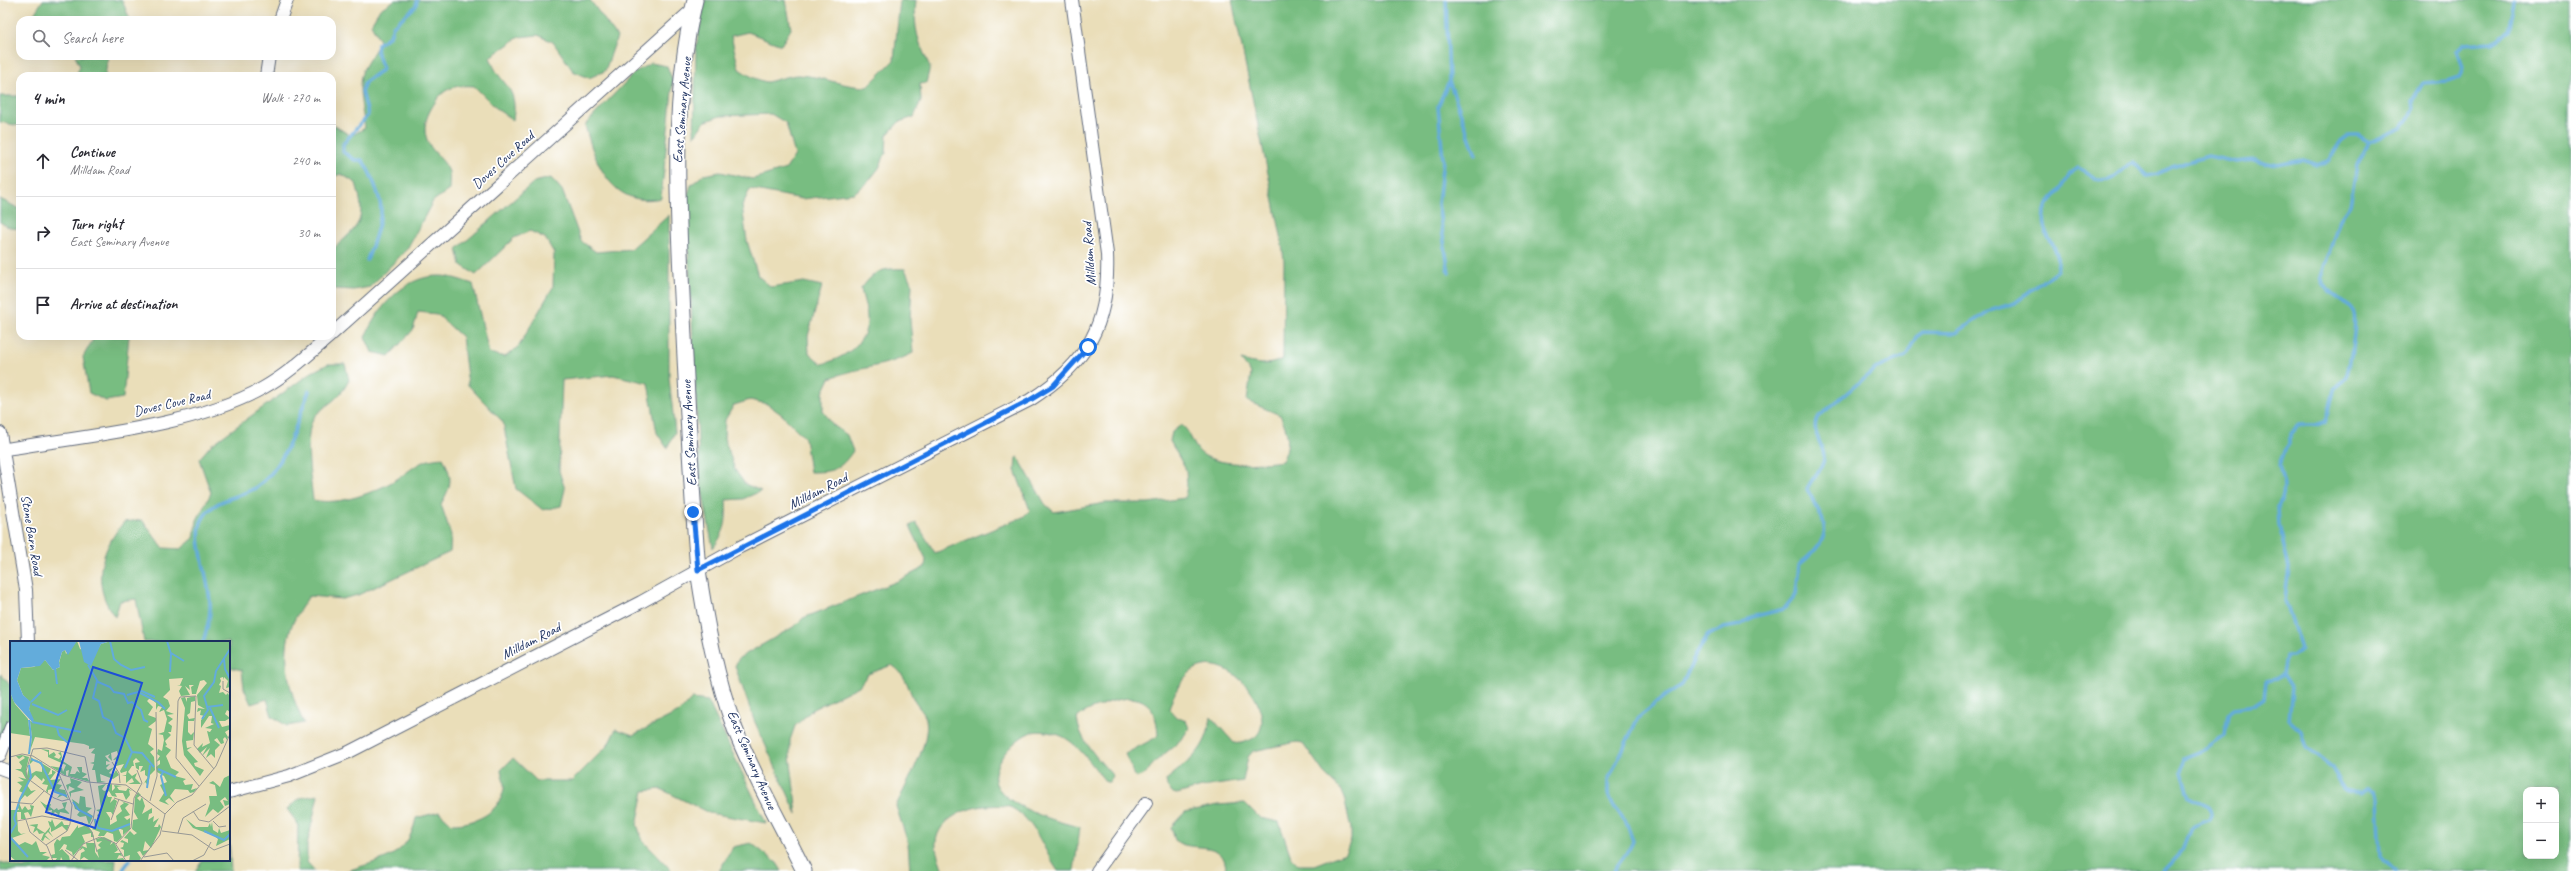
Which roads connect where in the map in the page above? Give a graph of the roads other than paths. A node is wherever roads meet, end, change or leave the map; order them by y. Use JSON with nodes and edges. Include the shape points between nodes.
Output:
{"nodes":[{"id":1,"x":287,"y":0,"type":"edge"},
{"id":2,"x":1072,"y":0,"type":"edge"},
{"id":3,"x":694,"y":5,"type":"edge"},
{"id":4,"x":281,"y":16,"type":"edge"},
{"id":5,"x":268,"y":60,"type":"edge"},
{"id":6,"x":267,"y":72,"type":"edge"},
{"id":7,"x":336,"y":327,"type":"edge"},
{"id":8,"x":323,"y":340,"type":"edge"},
{"id":9,"x":0,"y":433,"type":"edge"},
{"id":10,"x":1,"y":449,"type":"edge"},
{"id":11,"x":698,"y":570,"type":"junction"},
{"id":12,"x":28,"y":641,"type":"edge"},
{"id":13,"x":10,"y":730,"type":"edge"},
{"id":14,"x":0,"y":755,"type":"edge"},
{"id":15,"x":0,"y":768,"type":"edge"},
{"id":16,"x":10,"y":772,"type":"edge"},
{"id":17,"x":230,"y":792,"type":"edge"},
{"id":18,"x":1146,"y":803,"type":"dead end"},
{"id":19,"x":804,"y":871,"type":"edge"},
{"id":20,"x":1097,"y":871,"type":"edge"}],
"edges":[{"from":1,"to":4,"type":"street"},
{"from":2,"to":11,"type":"street","name":"Milldam Road","via":[[1107,254],[1106,302],[1099,326],[1088,347],[1053,386],[1030,400]]},
{"from":3,"to":7,"type":"street","name":"Doves Cove Road"},
{"from":3,"to":11,"type":"street","name":"East Seminary Avenue","via":[[681,85],[676,149]]},
{"from":5,"to":6,"type":"street"},
{"from":8,"to":10,"type":"street","name":"Doves Cove Road","via":[[294,369],[226,405],[146,426]]},
{"from":9,"to":10,"type":"street","name":"Stone Barn Road"},
{"from":10,"to":12,"type":"street","name":"Stone Barn Road","via":[[26,590]]},
{"from":11,"to":17,"type":"street","name":"Milldam Road","via":[[641,602],[349,752],[277,779]]},
{"from":11,"to":19,"type":"street","name":"East Seminary Avenue","via":[[706,624],[735,728],[760,786]]},
{"from":13,"to":14,"type":"street"},
{"from":15,"to":16,"type":"street"},
{"from":18,"to":20,"type":"street"}]}
